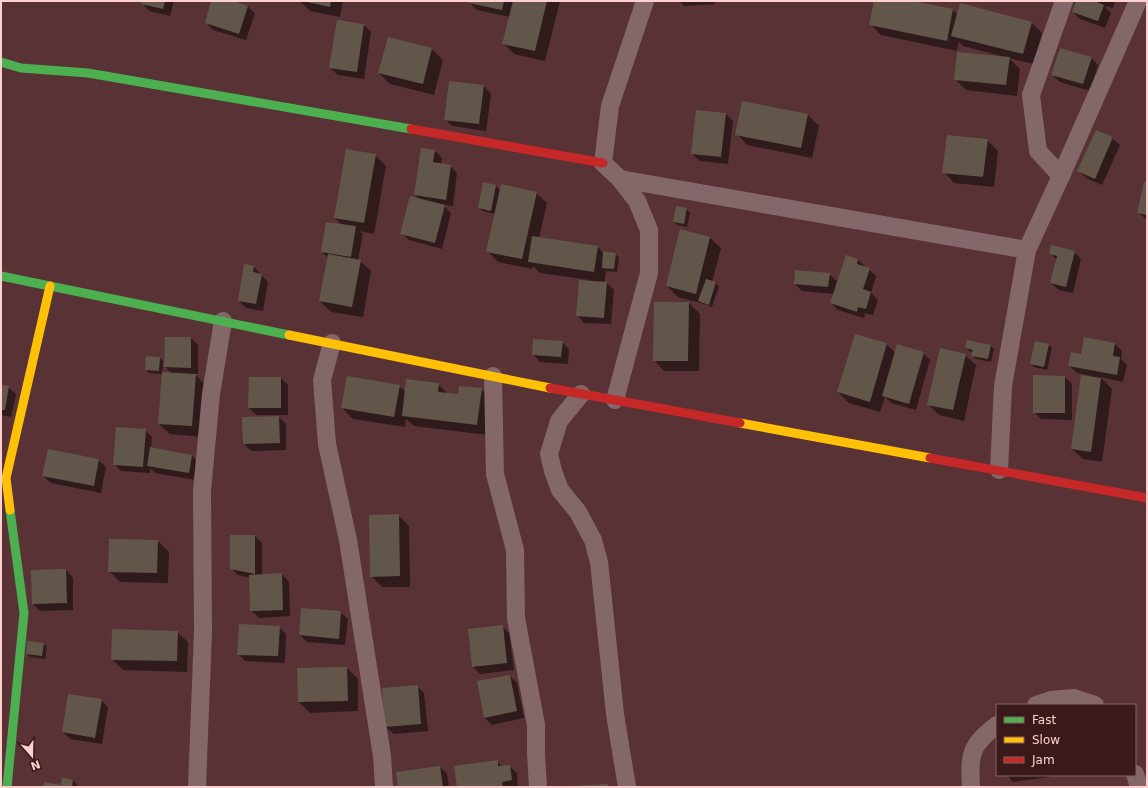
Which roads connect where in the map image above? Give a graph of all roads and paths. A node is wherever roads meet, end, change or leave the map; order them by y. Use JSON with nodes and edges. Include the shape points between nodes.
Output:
{"nodes":[{"id":1,"x":645,"y":1,"type":"edge"},
{"id":2,"x":1064,"y":1,"type":"edge"},
{"id":3,"x":1138,"y":1,"type":"edge"},
{"id":4,"x":1,"y":62,"type":"edge"},
{"id":5,"x":603,"y":163,"type":"junction"},
{"id":6,"x":1061,"y":176,"type":"junction"},
{"id":7,"x":620,"y":178,"type":"junction"},
{"id":8,"x":1027,"y":250,"type":"junction"},
{"id":9,"x":1,"y":276,"type":"edge"},
{"id":10,"x":50,"y":286,"type":"junction"},
{"id":11,"x":223,"y":321,"type":"junction"},
{"id":12,"x":332,"y":343,"type":"junction"},
{"id":13,"x":493,"y":376,"type":"junction"},
{"id":14,"x":581,"y":394,"type":"junction"},
{"id":15,"x":615,"y":400,"type":"junction"},
{"id":16,"x":999,"y":470,"type":"junction"},
{"id":17,"x":1147,"y":498,"type":"edge"},
{"id":18,"x":1039,"y":704,"type":"edge"},
{"id":19,"x":1091,"y":704,"type":"edge"},
{"id":20,"x":996,"y":726,"type":"edge"},
{"id":21,"x":1136,"y":776,"type":"edge"},
{"id":22,"x":7,"y":787,"type":"edge"},
{"id":23,"x":197,"y":787,"type":"edge"},
{"id":24,"x":384,"y":787,"type":"edge"},
{"id":25,"x":538,"y":787,"type":"edge"},
{"id":26,"x":628,"y":787,"type":"edge"},
{"id":27,"x":971,"y":787,"type":"edge"},
{"id":28,"x":1139,"y":787,"type":"edge"}],
"edges":[{"from":1,"to":5,"type":"street","via":[[610,106]]},
{"from":2,"to":6,"type":"street","via":[[1031,95],[1038,151]]},
{"from":3,"to":6,"type":"street"},
{"from":4,"to":5,"type":"street","via":[[21,68],[88,72]]},
{"from":5,"to":7,"type":"street"},
{"from":6,"to":8,"type":"street"},
{"from":7,"to":8,"type":"street"},
{"from":7,"to":15,"type":"street","via":[[637,202],[649,230],[649,273]]},
{"from":8,"to":16,"type":"street","via":[[1003,386]]},
{"from":9,"to":10,"type":"street"},
{"from":10,"to":11,"type":"street"},
{"from":10,"to":22,"type":"street","via":[[6,478],[24,613]]},
{"from":11,"to":12,"type":"street"},
{"from":11,"to":23,"type":"street","via":[[211,394],[202,491],[203,631]]},
{"from":12,"to":13,"type":"street"},
{"from":12,"to":24,"type":"street","via":[[322,380],[327,444],[348,540],[382,756]]},
{"from":13,"to":14,"type":"street"},
{"from":13,"to":25,"type":"street","via":[[495,474],[515,550],[516,618],[536,725]]},
{"from":14,"to":15,"type":"street"},
{"from":14,"to":26,"type":"street","via":[[560,421],[549,454],[560,490],[578,512],[593,540],[599,562],[615,714]]},
{"from":15,"to":16,"type":"street"},
{"from":16,"to":17,"type":"street"},
{"from":18,"to":19,"type":"street","via":[[1074,698]]},
{"from":20,"to":27,"type":"street","via":[[976,742],[970,763]]},
{"from":21,"to":28,"type":"street"}]}
